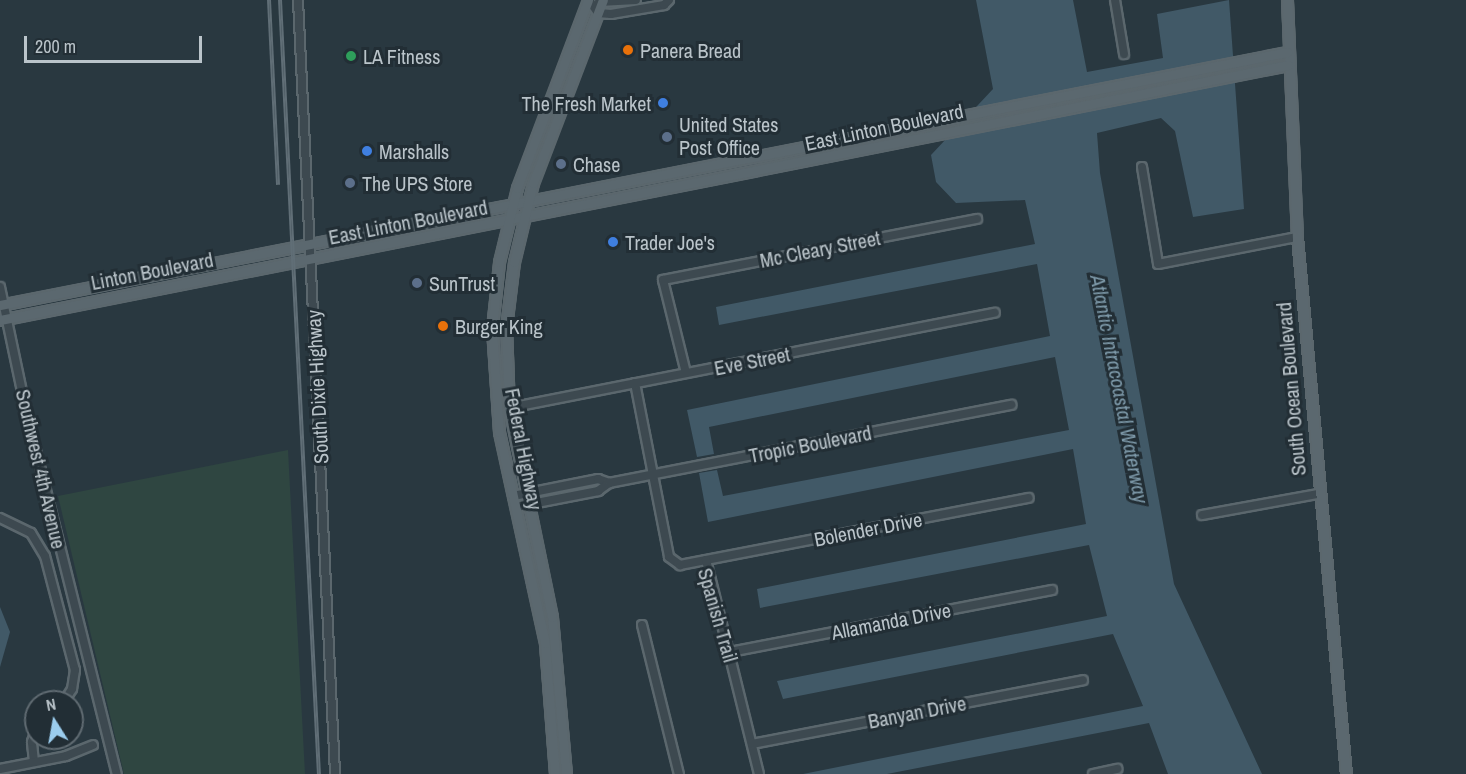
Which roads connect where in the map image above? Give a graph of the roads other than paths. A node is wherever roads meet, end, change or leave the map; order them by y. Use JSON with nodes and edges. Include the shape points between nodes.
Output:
{"nodes":[{"id":1,"x":298,"y":0,"type":"edge"},
{"id":2,"x":636,"y":0,"type":"edge"},
{"id":3,"x":669,"y":0,"type":"edge"},
{"id":4,"x":1115,"y":0,"type":"edge"},
{"id":5,"x":1287,"y":0,"type":"edge"},
{"id":6,"x":595,"y":1,"type":"edge"},
{"id":7,"x":598,"y":13,"type":"junction"},
{"id":8,"x":1287,"y":52,"type":"junction"},
{"id":9,"x":1125,"y":54,"type":"dead end"},
{"id":10,"x":1288,"y":65,"type":"junction"},
{"id":11,"x":727,"y":163,"type":"junction"},
{"id":12,"x":1142,"y":167,"type":"dead end"},
{"id":13,"x":730,"y":177,"type":"junction"},
{"id":14,"x":528,"y":202,"type":"junction"},
{"id":15,"x":512,"y":205,"type":"junction"},
{"id":16,"x":524,"y":218,"type":"junction"},
{"id":17,"x":977,"y":219,"type":"dead end"},
{"id":18,"x":508,"y":221,"type":"junction"},
{"id":19,"x":404,"y":227,"type":"junction"},
{"id":20,"x":1297,"y":237,"type":"junction"},
{"id":21,"x":393,"y":243,"type":"junction"},
{"id":22,"x":311,"y":244,"type":"junction"},
{"id":23,"x":311,"y":258,"type":"junction"},
{"id":24,"x":182,"y":270,"type":"junction"},
{"id":25,"x":163,"y":273,"type":"junction"},
{"id":26,"x":0,"y":287,"type":"edge"},
{"id":27,"x":160,"y":288,"type":"junction"},
{"id":28,"x":142,"y":292,"type":"junction"},
{"id":29,"x":2,"y":305,"type":"edge"},
{"id":30,"x":995,"y":313,"type":"dead end"},
{"id":31,"x":3,"y":319,"type":"edge"},
{"id":32,"x":686,"y":373,"type":"junction"},
{"id":33,"x":635,"y":383,"type":"junction"},
{"id":34,"x":1011,"y":405,"type":"dead end"},
{"id":35,"x":508,"y":408,"type":"junction"},
{"id":36,"x":653,"y":475,"type":"junction"},
{"id":37,"x":609,"y":483,"type":"junction"},
{"id":38,"x":524,"y":494,"type":"junction"},
{"id":39,"x":1317,"y":494,"type":"junction"},
{"id":40,"x":513,"y":496,"type":"junction"},
{"id":41,"x":1029,"y":498,"type":"dead end"},
{"id":42,"x":527,"y":505,"type":"junction"},
{"id":43,"x":516,"y":507,"type":"junction"},
{"id":44,"x":1202,"y":514,"type":"dead end"},
{"id":45,"x":0,"y":518,"type":"edge"},
{"id":46,"x":706,"y":560,"type":"junction"},
{"id":47,"x":1052,"y":590,"type":"dead end"},
{"id":48,"x":642,"y":625,"type":"dead end"},
{"id":49,"x":543,"y":632,"type":"junction"},
{"id":50,"x":556,"y":641,"type":"junction"},
{"id":51,"x":730,"y":652,"type":"junction"},
{"id":52,"x":1083,"y":680,"type":"dead end"},
{"id":53,"x":71,"y":690,"type":"edge"},
{"id":54,"x":752,"y":744,"type":"junction"},
{"id":55,"x":93,"y":745,"type":"dead end"},
{"id":56,"x":33,"y":750,"type":"edge"},
{"id":57,"x":34,"y":762,"type":"junction"},
{"id":58,"x":0,"y":769,"type":"edge"},
{"id":59,"x":1118,"y":769,"type":"dead end"},
{"id":60,"x":759,"y":773,"type":"edge"},
{"id":61,"x":117,"y":774,"type":"edge"},
{"id":62,"x":335,"y":774,"type":"edge"},
{"id":63,"x":555,"y":774,"type":"edge"},
{"id":64,"x":566,"y":774,"type":"edge"},
{"id":65,"x":679,"y":774,"type":"edge"},
{"id":66,"x":749,"y":774,"type":"edge"},
{"id":67,"x":1093,"y":774,"type":"edge"},
{"id":68,"x":1346,"y":774,"type":"edge"}],
"edges":[{"from":1,"to":22,"type":"street","name":"South Dixie Highway"},
{"from":2,"to":6,"type":"street"},
{"from":3,"to":7,"type":"street","via":[[633,11]]},
{"from":4,"to":9,"type":"street"},
{"from":5,"to":8,"type":"main road","name":"South Ocean Boulevard"},
{"from":6,"to":7,"type":"main road","name":"Federal Highway"},
{"from":6,"to":15,"type":"main road","name":"Federal Highway"},
{"from":7,"to":14,"type":"main road","name":"Federal Highway"},
{"from":8,"to":10,"type":"main road","name":"South Ocean Boulevard"},
{"from":8,"to":11,"type":"main road","name":"East Linton Boulevard"},
{"from":10,"to":13,"type":"main road","name":"East Linton Boulevard"},
{"from":10,"to":20,"type":"main road","name":"South Ocean Boulevard"},
{"from":11,"to":13,"type":"main road"},
{"from":11,"to":14,"type":"main road","name":"East Linton Boulevard"},
{"from":12,"to":20,"type":"street","via":[[1158,264]]},
{"from":13,"to":16,"type":"main road","name":"East Linton Boulevard"},
{"from":14,"to":15,"type":"main road","name":"East Linton Boulevard"},
{"from":14,"to":16,"type":"main road","name":"Federal Highway"},
{"from":15,"to":18,"type":"main road","name":"Federal Highway"},
{"from":15,"to":19,"type":"main road","name":"East Linton Boulevard"},
{"from":16,"to":18,"type":"main road","name":"East Linton Boulevard"},
{"from":16,"to":35,"type":"main road","name":"Federal Highway","via":[[507,307]]},
{"from":17,"to":32,"type":"street","name":"Mc Cleary Street","via":[[663,280]]},
{"from":18,"to":21,"type":"main road","name":"East Linton Boulevard"},
{"from":18,"to":40,"type":"main road","name":"Federal Highway","via":[[494,304],[492,365],[499,432]]},
{"from":19,"to":21,"type":"main road"},
{"from":19,"to":22,"type":"main road","name":"East Linton Boulevard"},
{"from":20,"to":39,"type":"main road","name":"South Ocean Boulevard"},
{"from":21,"to":23,"type":"main road","name":"East Linton Boulevard"},
{"from":22,"to":23,"type":"street","name":"South Dixie Highway"},
{"from":22,"to":24,"type":"main road","name":"Linton Boulevard"},
{"from":23,"to":27,"type":"main road","name":"Linton Boulevard"},
{"from":23,"to":62,"type":"street","name":"South Dixie Highway"},
{"from":24,"to":25,"type":"main road","name":"Linton Boulevard"},
{"from":24,"to":27,"type":"main road"},
{"from":25,"to":28,"type":"main road"},
{"from":25,"to":29,"type":"main road","name":"Linton Boulevard"},
{"from":26,"to":29,"type":"street","name":"Southwest 4th Avenue"},
{"from":27,"to":28,"type":"main road","name":"Linton Boulevard"},
{"from":28,"to":31,"type":"main road","name":"Linton Boulevard"},
{"from":29,"to":31,"type":"street","name":"Southwest 4th Avenue"},
{"from":30,"to":32,"type":"street","name":"Eve Street"},
{"from":31,"to":61,"type":"street","name":"Southwest 4th Avenue"},
{"from":32,"to":33,"type":"street","name":"Eve Street"},
{"from":33,"to":35,"type":"street","name":"Eve Street"},
{"from":33,"to":36,"type":"street","name":"Spanish Trail"},
{"from":34,"to":36,"type":"street","name":"Tropic Boulevard"},
{"from":35,"to":38,"type":"main road","name":"Federal Highway"},
{"from":36,"to":37,"type":"street","name":"Tropic Boulevard"},
{"from":36,"to":46,"type":"street","name":"Spanish Trail","via":[[669,557],[680,565]]},
{"from":37,"to":38,"type":"street","name":"Tropic Boulevard","via":[[598,479]]},
{"from":37,"to":42,"type":"street","name":"Tropic Boulevard","via":[[598,491]]},
{"from":38,"to":40,"type":"street","name":"Tropic Boulevard"},
{"from":38,"to":42,"type":"main road","name":"Federal Highway"},
{"from":39,"to":44,"type":"street"},
{"from":39,"to":68,"type":"main road","name":"South Ocean Boulevard"},
{"from":40,"to":43,"type":"main road","name":"Federal Highway"},
{"from":41,"to":46,"type":"street","name":"Bolender Drive"},
{"from":42,"to":43,"type":"street","name":"Tropic Boulevard"},
{"from":42,"to":50,"type":"main road","name":"Federal Highway"},
{"from":43,"to":49,"type":"main road","name":"Federal Highway"},
{"from":45,"to":53,"type":"street","via":[[31,533],[45,556],[74,666]]},
{"from":46,"to":51,"type":"street","name":"Spanish Trail"},
{"from":47,"to":51,"type":"street","name":"Allamanda Drive"},
{"from":48,"to":65,"type":"street"},
{"from":49,"to":50,"type":"main road"},
{"from":49,"to":63,"type":"main road","name":"Federal Highway"},
{"from":50,"to":64,"type":"main road","name":"Federal Highway"},
{"from":51,"to":54,"type":"street","name":"Spanish Trail"},
{"from":52,"to":54,"type":"street","name":"Banyan Drive"},
{"from":54,"to":60,"type":"street","name":"Spanish Trail"},
{"from":55,"to":57,"type":"street","via":[[66,756]]},
{"from":56,"to":57,"type":"street"},
{"from":57,"to":58,"type":"street"},
{"from":59,"to":67,"type":"street"},
{"from":60,"to":66,"type":"street"}]}
